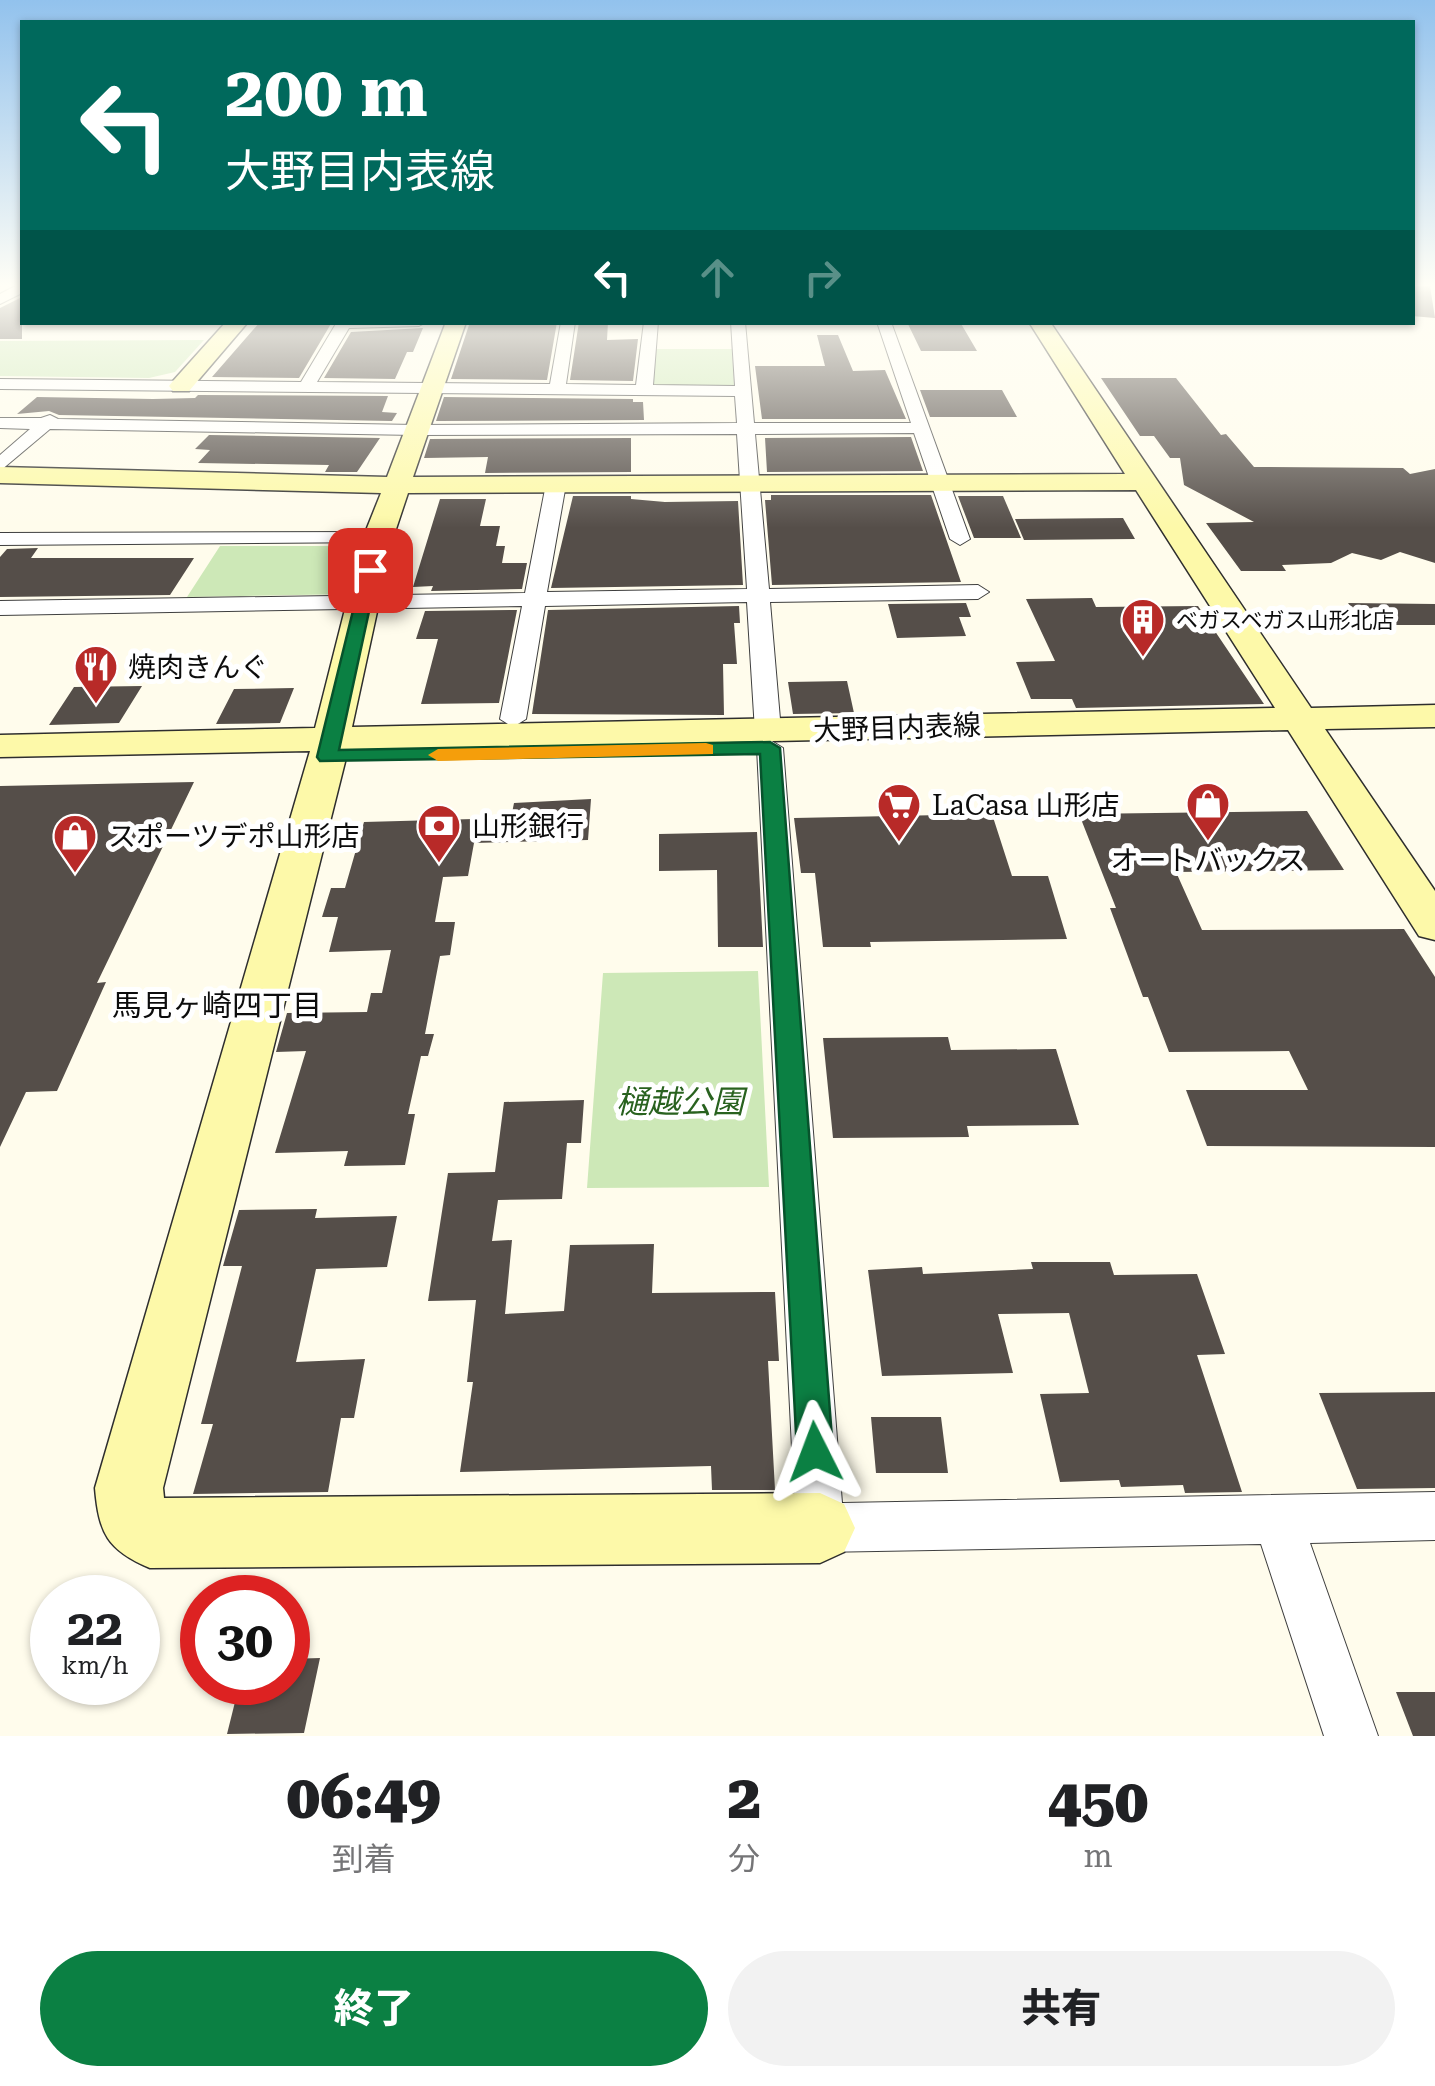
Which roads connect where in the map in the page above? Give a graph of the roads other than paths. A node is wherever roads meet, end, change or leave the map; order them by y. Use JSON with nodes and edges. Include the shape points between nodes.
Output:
{"nodes":[{"id":1,"x":199,"y":366,"type":"edge"},
{"id":2,"x":318,"y":366,"type":"edge"},
{"id":3,"x":440,"y":366,"type":"edge"},
{"id":4,"x":561,"y":366,"type":"edge"},
{"id":5,"x":647,"y":366,"type":"edge"},
{"id":6,"x":741,"y":366,"type":"edge"},
{"id":7,"x":900,"y":366,"type":"edge"},
{"id":8,"x":1069,"y":366,"type":"edge"},
{"id":9,"x":0,"y":384,"type":"edge"},
{"id":10,"x":181,"y":386,"type":"junction"},
{"id":11,"x":304,"y":389,"type":"junction"},
{"id":12,"x":644,"y":391,"type":"junction"},
{"id":13,"x":742,"y":391,"type":"junction"},
{"id":14,"x":557,"y":392,"type":"junction"},
{"id":15,"x":66,"y":404,"type":"junction"},
{"id":16,"x":424,"y":411,"type":"junction"},
{"id":17,"x":0,"y":423,"type":"edge"},
{"id":18,"x":922,"y":428,"type":"junction"},
{"id":19,"x":745,"y":429,"type":"junction"},
{"id":20,"x":0,"y":464,"type":"edge"},
{"id":21,"x":0,"y":475,"type":"edge"},
{"id":22,"x":1146,"y":482,"type":"junction"},
{"id":23,"x":942,"y":483,"type":"junction"},
{"id":24,"x":556,"y":484,"type":"junction"},
{"id":25,"x":751,"y":484,"type":"junction"},
{"id":26,"x":394,"y":485,"type":"junction"},
{"id":27,"x":378,"y":538,"type":"junction"},
{"id":28,"x":960,"y":538,"type":"dead end"},
{"id":29,"x":0,"y":539,"type":"edge"},
{"id":30,"x":978,"y":592,"type":"dead end"},
{"id":31,"x":759,"y":594,"type":"junction"},
{"id":32,"x":534,"y":597,"type":"junction"},
{"id":33,"x":363,"y":601,"type":"junction"},
{"id":34,"x":0,"y":608,"type":"edge"},
{"id":35,"x":1435,"y":716,"type":"edge"},
{"id":36,"x":513,"y":718,"type":"dead end"},
{"id":37,"x":1305,"y":730,"type":"junction"},
{"id":38,"x":1435,"y":738,"type":"edge"},
{"id":39,"x":769,"y":740,"type":"junction"},
{"id":40,"x":0,"y":746,"type":"edge"},
{"id":41,"x":329,"y":748,"type":"junction"},
{"id":42,"x":0,"y":763,"type":"edge"},
{"id":43,"x":1435,"y":925,"type":"edge"},
{"id":44,"x":1435,"y":1516,"type":"edge"},
{"id":45,"x":1277,"y":1518,"type":"junction"},
{"id":46,"x":820,"y":1528,"type":"junction"},
{"id":47,"x":1352,"y":1736,"type":"edge"}],
"edges":[{"from":1,"to":10,"type":"street"},
{"from":2,"to":11,"type":"street"},
{"from":3,"to":16,"type":"street"},
{"from":4,"to":14,"type":"street"},
{"from":5,"to":12,"type":"street"},
{"from":6,"to":13,"type":"street"},
{"from":7,"to":18,"type":"street"},
{"from":8,"to":22,"type":"street"},
{"from":9,"to":15,"type":"street"},
{"from":10,"to":11,"type":"street"},
{"from":10,"to":15,"type":"street"},
{"from":11,"to":16,"type":"street"},
{"from":12,"to":13,"type":"street"},
{"from":12,"to":14,"type":"street"},
{"from":13,"to":19,"type":"street"},
{"from":14,"to":16,"type":"street"},
{"from":15,"to":16,"type":"street"},
{"from":15,"to":17,"type":"street"},
{"from":15,"to":20,"type":"street"},
{"from":16,"to":19,"type":"street"},
{"from":16,"to":26,"type":"street"},
{"from":18,"to":19,"type":"street"},
{"from":18,"to":23,"type":"street"},
{"from":19,"to":25,"type":"street"},
{"from":21,"to":26,"type":"street"},
{"from":22,"to":23,"type":"street"},
{"from":22,"to":37,"type":"street"},
{"from":23,"to":25,"type":"street"},
{"from":23,"to":28,"type":"street"},
{"from":24,"to":25,"type":"street"},
{"from":24,"to":26,"type":"street"},
{"from":24,"to":32,"type":"street"},
{"from":25,"to":31,"type":"street"},
{"from":26,"to":27,"type":"street"},
{"from":27,"to":29,"type":"street"},
{"from":27,"to":33,"type":"street"},
{"from":30,"to":31,"type":"street"},
{"from":31,"to":32,"type":"street"},
{"from":31,"to":39,"type":"street"},
{"from":32,"to":33,"type":"street"},
{"from":32,"to":36,"type":"street"},
{"from":33,"to":34,"type":"street"},
{"from":33,"to":41,"type":"street"},
{"from":35,"to":37,"type":"street","name":"大野目内表線"},
{"from":37,"to":38,"type":"street","name":"大野目内表線"},
{"from":37,"to":39,"type":"street","name":"大野目内表線"},
{"from":37,"to":43,"type":"street"},
{"from":39,"to":41,"type":"street","name":"大野目内表線"},
{"from":39,"to":46,"type":"street"},
{"from":40,"to":41,"type":"street","name":"大野目内表線"},
{"from":41,"to":42,"type":"street","name":"大野目内表線"},
{"from":41,"to":46,"type":"street","via":[[129,1488],[132,1516],[150,1534]]},
{"from":44,"to":45,"type":"street"},
{"from":45,"to":46,"type":"street"},
{"from":45,"to":47,"type":"street"}]}
